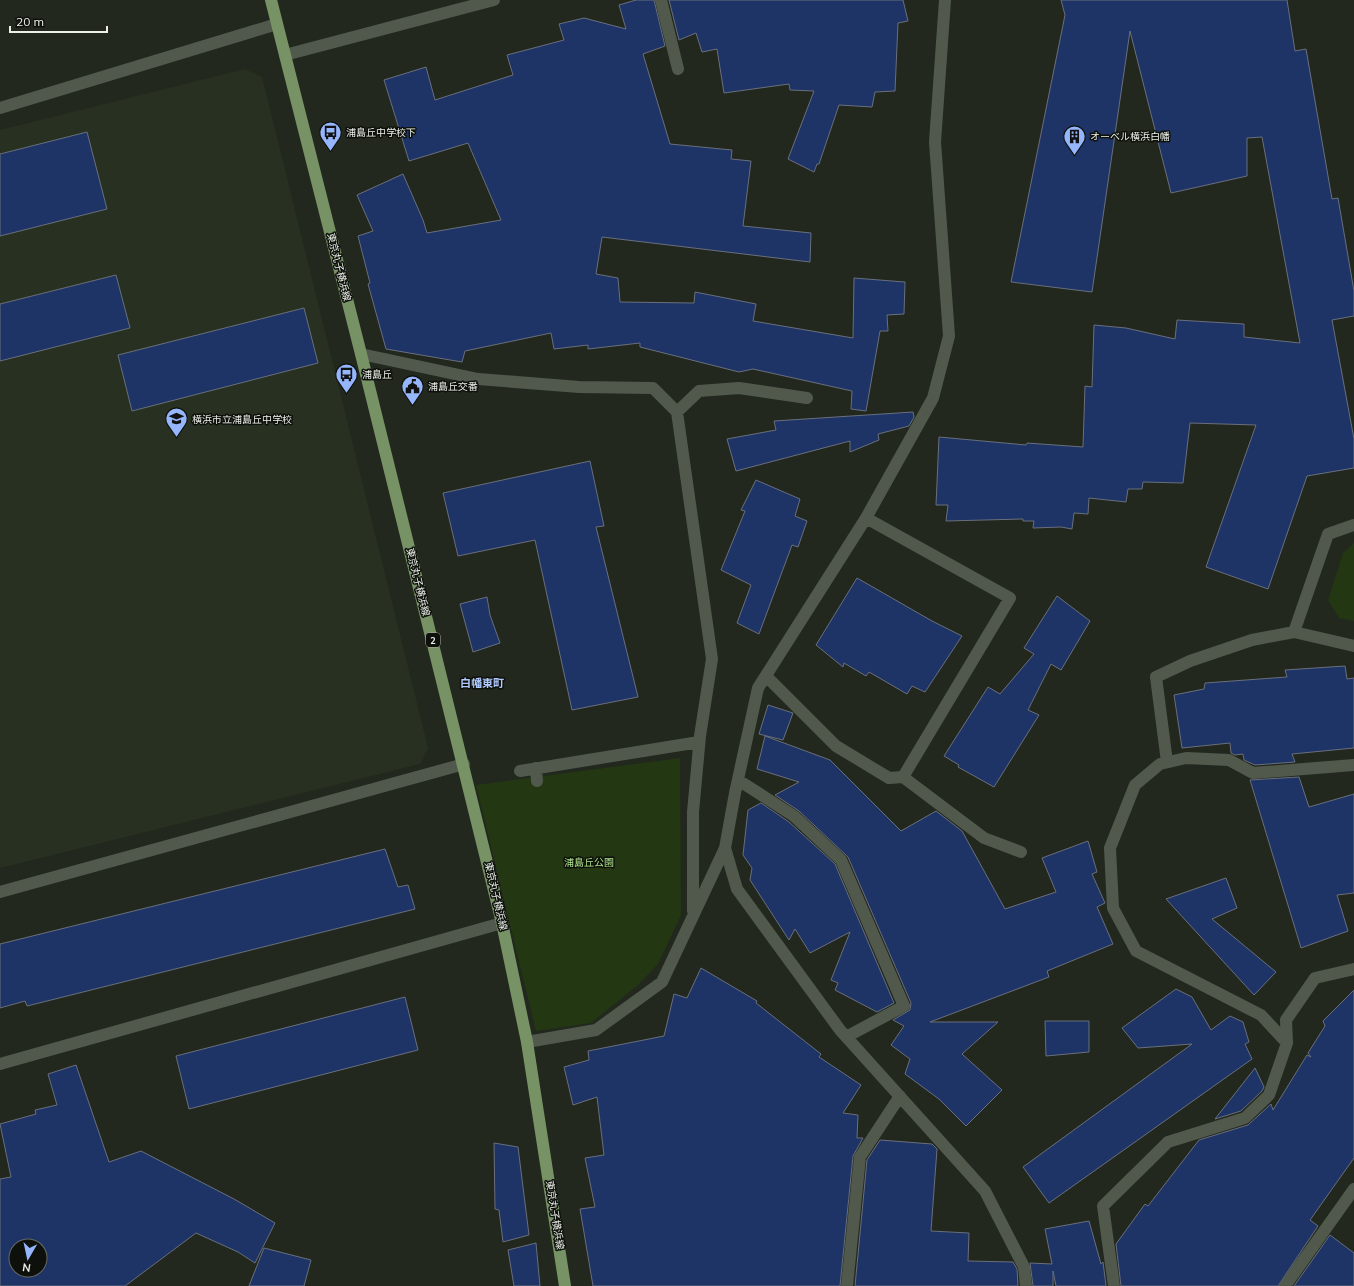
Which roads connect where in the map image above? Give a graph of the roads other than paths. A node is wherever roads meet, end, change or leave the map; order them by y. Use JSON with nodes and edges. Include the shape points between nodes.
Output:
{"nodes":[{"id":1,"x":271,"y":0,"type":"edge"},
{"id":2,"x":494,"y":0,"type":"edge"},
{"id":3,"x":661,"y":0,"type":"edge"},
{"id":4,"x":946,"y":0,"type":"edge"},
{"id":5,"x":277,"y":24,"type":"junction"},
{"id":6,"x":285,"y":55,"type":"junction"},
{"id":7,"x":678,"y":69,"type":"dead end"},
{"id":8,"x":0,"y":108,"type":"edge"},
{"id":9,"x":361,"y":354,"type":"junction"},
{"id":10,"x":807,"y":398,"type":"dead end"},
{"id":11,"x":677,"y":412,"type":"junction"},
{"id":12,"x":866,"y":518,"type":"junction"},
{"id":13,"x":1354,"y":525,"type":"edge"},
{"id":14,"x":1294,"y":632,"type":"junction"},
{"id":15,"x":1354,"y":646,"type":"edge"},
{"id":16,"x":766,"y":676,"type":"junction"},
{"id":17,"x":699,"y":742,"type":"junction"},
{"id":18,"x":1167,"y":762,"type":"junction"},
{"id":19,"x":464,"y":764,"type":"junction"},
{"id":20,"x":1354,"y":765,"type":"edge"},
{"id":21,"x":536,"y":768,"type":"junction"},
{"id":22,"x":520,"y":771,"type":"dead end"},
{"id":23,"x":903,"y":777,"type":"junction"},
{"id":24,"x":738,"y":780,"type":"junction"},
{"id":25,"x":537,"y":781,"type":"dead end"},
{"id":26,"x":725,"y":848,"type":"junction"},
{"id":27,"x":1021,"y":852,"type":"dead end"},
{"id":28,"x":0,"y":892,"type":"edge"},
{"id":29,"x":693,"y":915,"type":"junction"},
{"id":30,"x":502,"y":923,"type":"junction"},
{"id":31,"x":1354,"y":969,"type":"edge"},
{"id":32,"x":846,"y":1037,"type":"junction"},
{"id":33,"x":527,"y":1042,"type":"junction"},
{"id":34,"x":1287,"y":1043,"type":"junction"},
{"id":35,"x":0,"y":1064,"type":"edge"},
{"id":36,"x":900,"y":1096,"type":"junction"},
{"id":37,"x":1354,"y":1189,"type":"edge"},
{"id":38,"x":565,"y":1286,"type":"edge"},
{"id":39,"x":847,"y":1286,"type":"edge"},
{"id":40,"x":1026,"y":1286,"type":"edge"},
{"id":41,"x":1114,"y":1286,"type":"edge"},
{"id":42,"x":1285,"y":1286,"type":"edge"}],
"edges":[{"from":1,"to":5,"type":"main road","name":"東京丸子横浜線","number":"2"},
{"from":2,"to":6,"type":"street"},
{"from":3,"to":7,"type":"street"},
{"from":4,"to":12,"type":"street","via":[[935,142],[949,336],[933,398]]},
{"from":5,"to":6,"type":"main road","name":"東京丸子横浜線","number":"2"},
{"from":5,"to":8,"type":"street"},
{"from":6,"to":9,"type":"main road","name":"東京丸子横浜線","number":"2"},
{"from":9,"to":11,"type":"street","via":[[478,379],[579,387],[653,388]]},
{"from":9,"to":19,"type":"main road","name":"東京丸子横浜線","number":"2"},
{"from":10,"to":11,"type":"street","via":[[739,388],[699,391]]},
{"from":11,"to":17,"type":"street","via":[[712,659]]},
{"from":12,"to":16,"type":"street"},
{"from":12,"to":23,"type":"street","via":[[1010,598]]},
{"from":13,"to":14,"type":"street","via":[[1328,534]]},
{"from":14,"to":15,"type":"street"},
{"from":14,"to":18,"type":"street","via":[[1252,640],[1190,661],[1156,677]]},
{"from":16,"to":23,"type":"street","via":[[836,746],[889,778]]},
{"from":16,"to":24,"type":"street","via":[[758,688]]},
{"from":17,"to":21,"type":"street"},
{"from":17,"to":29,"type":"street","via":[[693,812]]},
{"from":18,"to":20,"type":"street","via":[[1186,758],[1229,760],[1253,773]]},
{"from":18,"to":34,"type":"street","via":[[1160,764],[1135,785],[1110,848],[1113,908],[1136,951],[1261,1014]]},
{"from":19,"to":28,"type":"street"},
{"from":19,"to":30,"type":"main road","name":"東京丸子横浜線","number":"2"},
{"from":21,"to":22,"type":"street"},
{"from":21,"to":25,"type":"street"},
{"from":23,"to":27,"type":"street","via":[[984,838]]},
{"from":24,"to":26,"type":"street"},
{"from":24,"to":32,"type":"street","via":[[794,816],[841,860],[904,1006]]},
{"from":26,"to":29,"type":"street"},
{"from":26,"to":32,"type":"street","via":[[737,889]]},
{"from":29,"to":33,"type":"street","via":[[662,982],[596,1030]]},
{"from":30,"to":33,"type":"main road","name":"東京丸子横浜線","number":"2"},
{"from":30,"to":35,"type":"street"},
{"from":31,"to":34,"type":"street","via":[[1315,978],[1286,1020]]},
{"from":32,"to":36,"type":"street"},
{"from":33,"to":38,"type":"main road","name":"東京丸子横浜線","number":"2"},
{"from":34,"to":41,"type":"street","via":[[1269,1095],[1245,1118],[1168,1142],[1103,1206]]},
{"from":36,"to":39,"type":"street","via":[[860,1157]]},
{"from":36,"to":40,"type":"street","via":[[985,1191],[1024,1267]]},
{"from":37,"to":42,"type":"street"}]}
